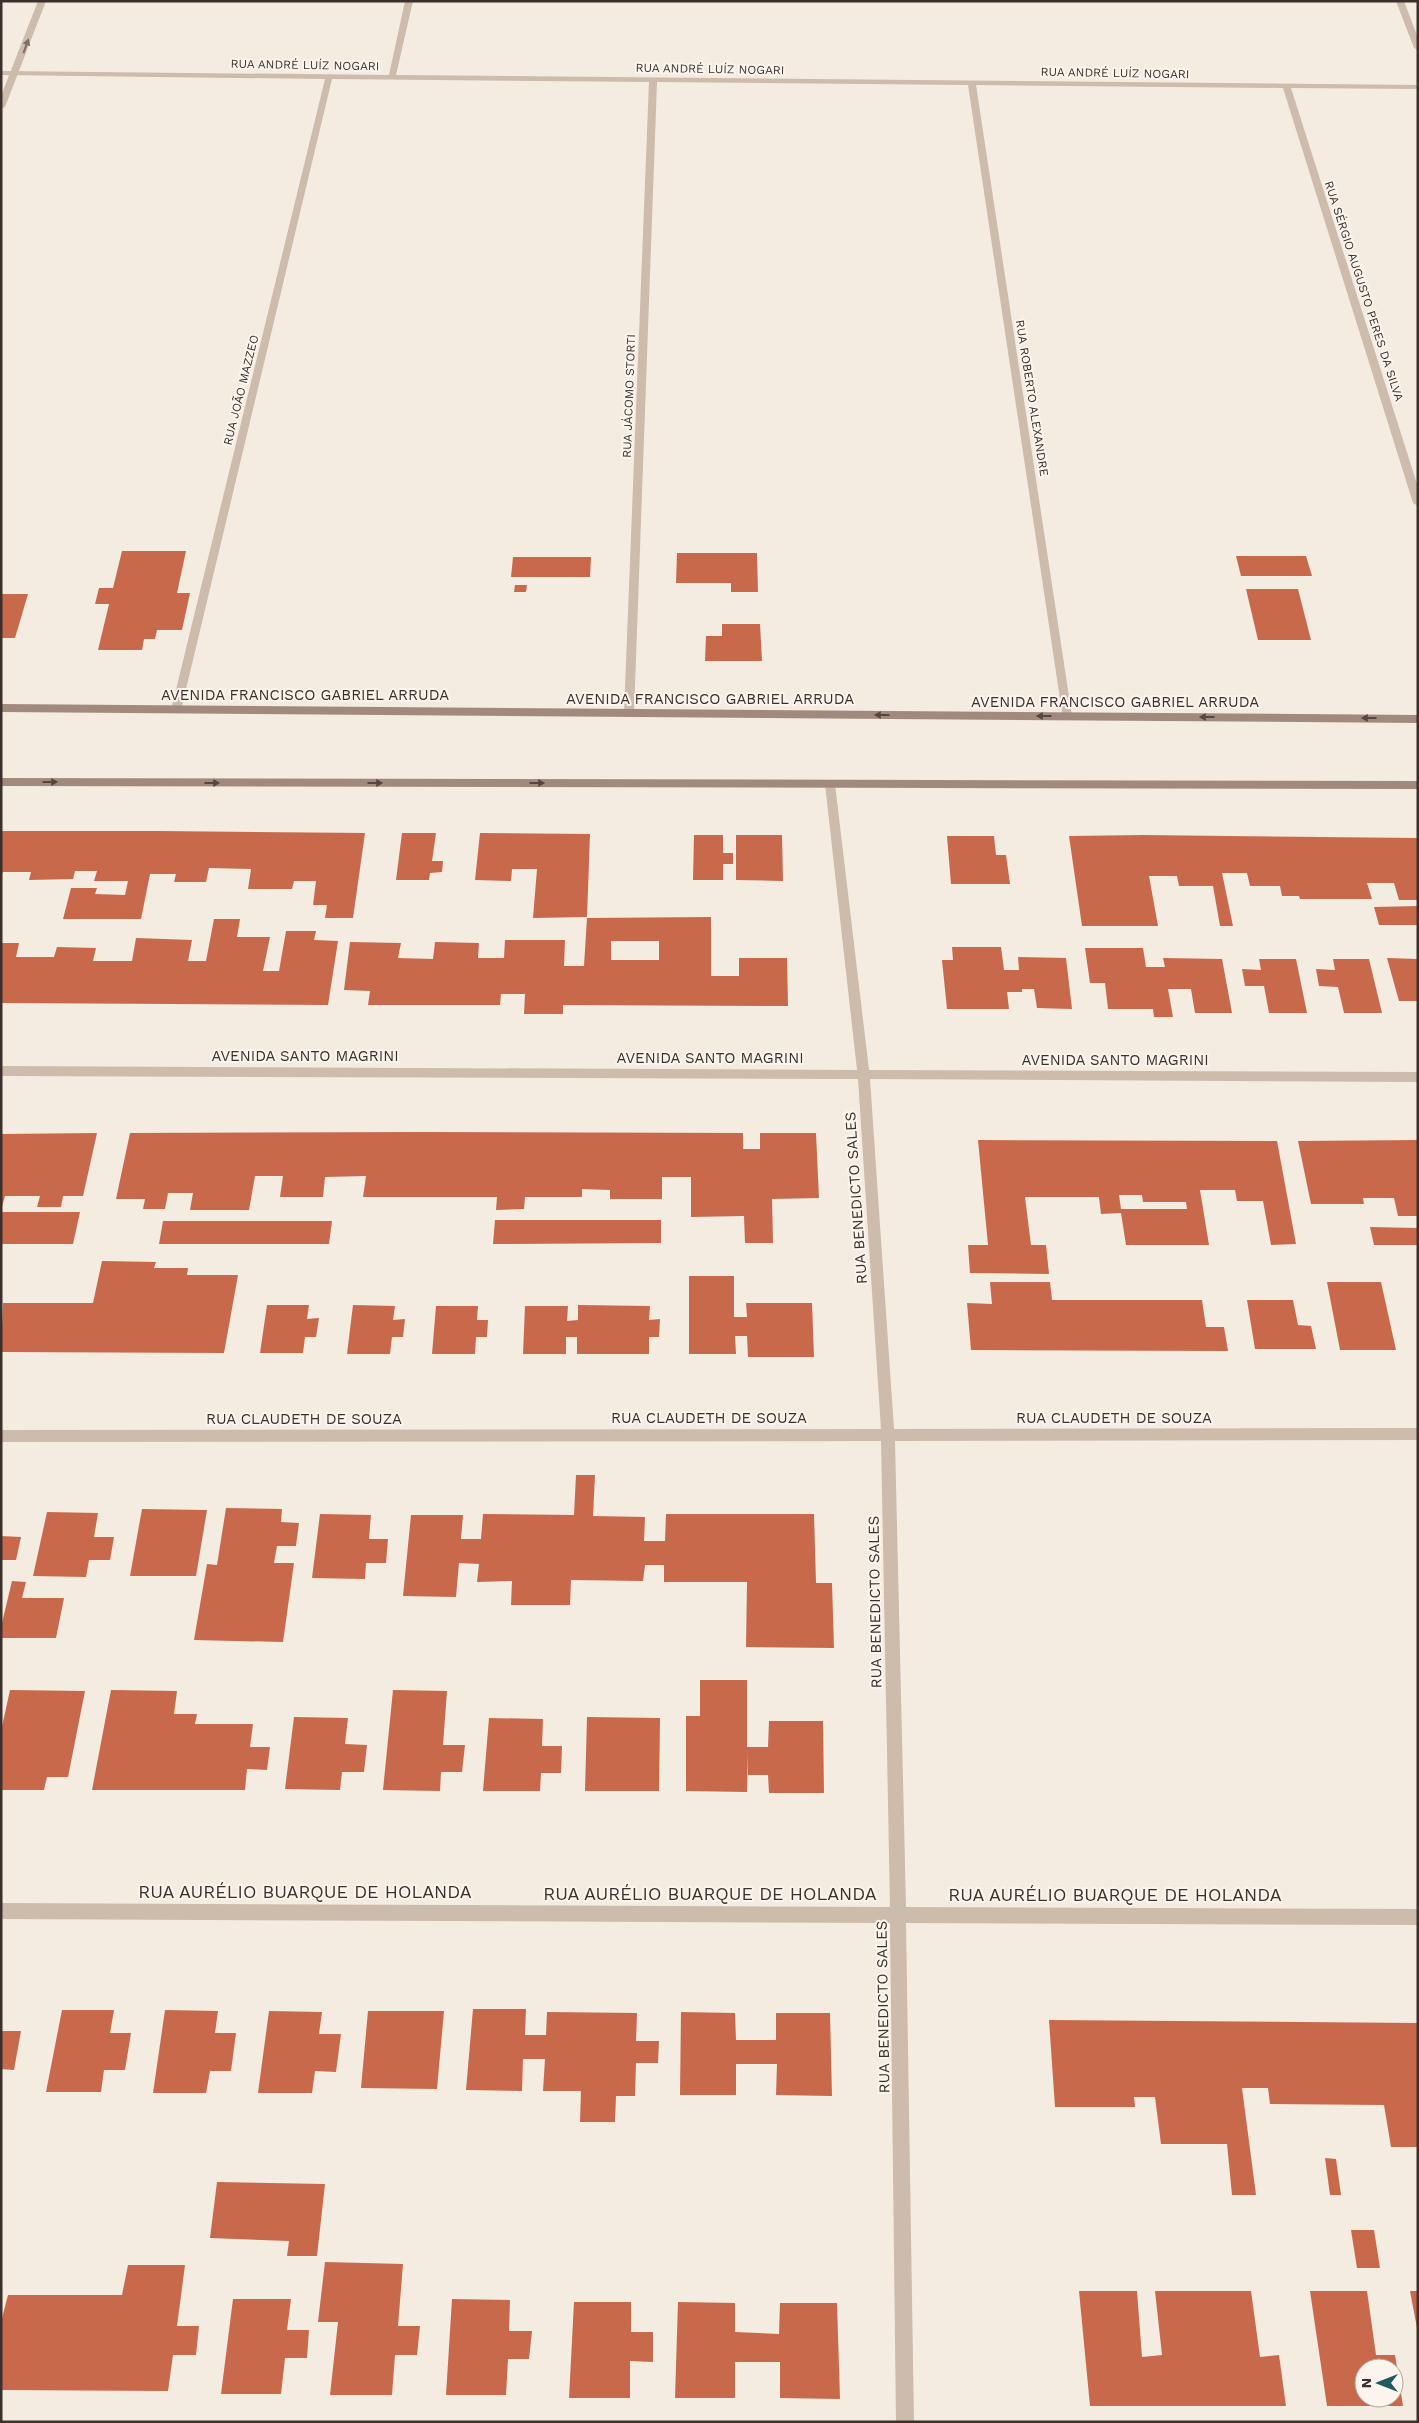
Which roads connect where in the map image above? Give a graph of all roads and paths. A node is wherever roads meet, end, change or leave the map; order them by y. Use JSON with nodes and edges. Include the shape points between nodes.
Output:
{"nodes":[{"id":1,"x":42,"y":1,"type":"edge"},
{"id":2,"x":409,"y":1,"type":"edge"},
{"id":3,"x":1400,"y":1,"type":"edge"},
{"id":4,"x":1418,"y":48,"type":"edge"},
{"id":5,"x":1,"y":73,"type":"edge"},
{"id":6,"x":16,"y":73,"type":"junction"},
{"id":7,"x":330,"y":76,"type":"junction"},
{"id":8,"x":392,"y":77,"type":"junction"},
{"id":9,"x":653,"y":79,"type":"junction"},
{"id":10,"x":972,"y":82,"type":"junction"},
{"id":11,"x":1286,"y":86,"type":"junction"},
{"id":12,"x":1418,"y":87,"type":"edge"},
{"id":13,"x":1,"y":108,"type":"edge"},
{"id":14,"x":1418,"y":503,"type":"edge"},
{"id":15,"x":1,"y":708,"type":"edge"},
{"id":16,"x":176,"y":710,"type":"junction"},
{"id":17,"x":629,"y":713,"type":"junction"},
{"id":18,"x":1067,"y":716,"type":"junction"},
{"id":19,"x":1418,"y":719,"type":"edge"},
{"id":20,"x":1,"y":782,"type":"edge"},
{"id":21,"x":830,"y":784,"type":"junction"},
{"id":22,"x":1418,"y":785,"type":"edge"},
{"id":23,"x":1,"y":1071,"type":"edge"},
{"id":24,"x":864,"y":1075,"type":"junction"},
{"id":25,"x":1418,"y":1077,"type":"edge"},
{"id":26,"x":888,"y":1434,"type":"junction"},
{"id":27,"x":1418,"y":1434,"type":"edge"},
{"id":28,"x":1,"y":1436,"type":"edge"},
{"id":29,"x":1,"y":1911,"type":"edge"},
{"id":30,"x":898,"y":1914,"type":"junction"},
{"id":31,"x":1418,"y":1917,"type":"edge"},
{"id":32,"x":905,"y":2422,"type":"edge"}],
"edges":[{"from":6,"to":1,"type":"street","one_way":true},
{"from":2,"to":8,"type":"street"},
{"from":3,"to":4,"type":"street"},
{"from":5,"to":6,"type":"street","name":"RUA ANDRÉ LUÍZ NOGARI"},
{"from":6,"to":7,"type":"street","name":"RUA ANDRÉ LUÍZ NOGARI"},
{"from":6,"to":13,"type":"street"},
{"from":7,"to":8,"type":"street","name":"RUA ANDRÉ LUÍZ NOGARI"},
{"from":7,"to":16,"type":"street","name":"RUA JOÃO MAZZEO"},
{"from":8,"to":9,"type":"street","name":"RUA ANDRÉ LUÍZ NOGARI"},
{"from":9,"to":10,"type":"street","name":"RUA ANDRÉ LUÍZ NOGARI"},
{"from":9,"to":17,"type":"street","name":"RUA JÁCOMO STORTI"},
{"from":10,"to":11,"type":"street","name":"RUA ANDRÉ LUÍZ NOGARI"},
{"from":10,"to":18,"type":"street","name":"RUA ROBERTO ALEXANDRE"},
{"from":11,"to":12,"type":"street","name":"RUA ANDRÉ LUÍZ NOGARI"},
{"from":11,"to":14,"type":"street","name":"RUA SÉRGIO AUGUSTO PERES DA SILVA"},
{"from":15,"to":16,"type":"main road","name":"AVENIDA FRANCISCO GABRIEL ARRUDA"},
{"from":16,"to":17,"type":"main road","name":"AVENIDA FRANCISCO GABRIEL ARRUDA"},
{"from":18,"to":17,"type":"main road","name":"AVENIDA FRANCISCO GABRIEL ARRUDA","one_way":true},
{"from":19,"to":18,"type":"main road","name":"AVENIDA FRANCISCO GABRIEL ARRUDA","one_way":true},
{"from":20,"to":21,"type":"main road","one_way":true},
{"from":21,"to":22,"type":"main road"},
{"from":21,"to":24,"type":"street","name":"RUA BENEDICTO SALES"},
{"from":23,"to":24,"type":"street","name":"AVENIDA SANTO MAGRINI"},
{"from":24,"to":25,"type":"street","name":"AVENIDA SANTO MAGRINI"},
{"from":24,"to":26,"type":"street","name":"RUA BENEDICTO SALES"},
{"from":26,"to":27,"type":"street","name":"RUA CLAUDETH DE SOUZA"},
{"from":26,"to":28,"type":"street","name":"RUA CLAUDETH DE SOUZA"},
{"from":26,"to":30,"type":"street","name":"RUA BENEDICTO SALES"},
{"from":29,"to":30,"type":"street","name":"RUA AURÉLIO BUARQUE DE HOLANDA"},
{"from":30,"to":31,"type":"street","name":"RUA AURÉLIO BUARQUE DE HOLANDA"},
{"from":30,"to":32,"type":"street","name":"RUA BENEDICTO SALES"}]}
